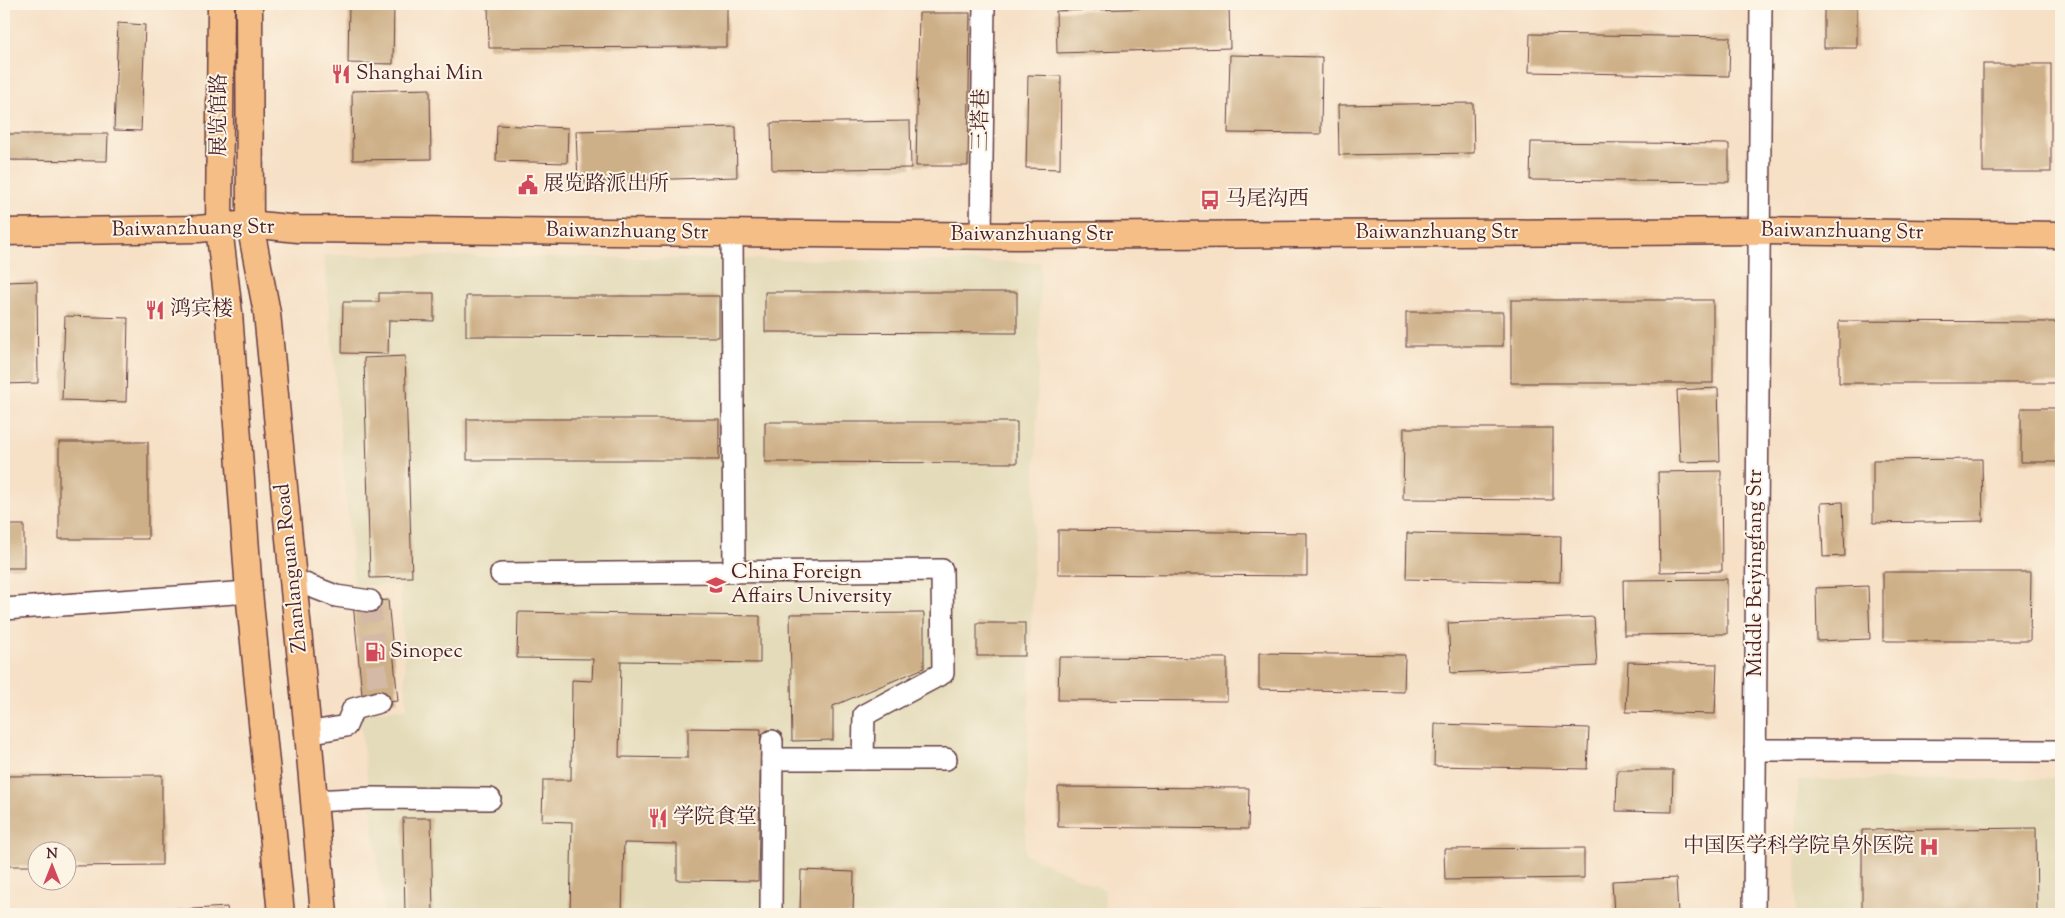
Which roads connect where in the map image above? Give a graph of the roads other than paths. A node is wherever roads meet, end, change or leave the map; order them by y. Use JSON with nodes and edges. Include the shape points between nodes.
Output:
{"nodes":[{"id":1,"x":221,"y":4,"type":"edge"},
{"id":2,"x":249,"y":4,"type":"edge"},
{"id":3,"x":984,"y":4,"type":"edge"},
{"id":4,"x":1761,"y":4,"type":"edge"},
{"id":5,"x":250,"y":224,"type":"junction"},
{"id":6,"x":219,"y":227,"type":"junction"},
{"id":7,"x":1759,"y":231,"type":"junction"},
{"id":8,"x":4,"y":232,"type":"edge"},
{"id":9,"x":732,"y":233,"type":"junction"},
{"id":10,"x":2061,"y":235,"type":"edge"},
{"id":11,"x":981,"y":236,"type":"junction"},
{"id":12,"x":734,"y":572,"type":"junction"},
{"id":13,"x":501,"y":574,"type":"dead end"},
{"id":14,"x":292,"y":579,"type":"junction"},
{"id":15,"x":249,"y":592,"type":"junction"},
{"id":16,"x":370,"y":601,"type":"dead end"},
{"id":17,"x":4,"y":609,"type":"edge"},
{"id":18,"x":379,"y":702,"type":"dead end"},
{"id":19,"x":308,"y":733,"type":"junction"},
{"id":20,"x":1755,"y":750,"type":"junction"},
{"id":21,"x":2061,"y":751,"type":"edge"},
{"id":22,"x":863,"y":759,"type":"junction"},
{"id":23,"x":946,"y":759,"type":"dead end"},
{"id":24,"x":490,"y":799,"type":"dead end"},
{"id":25,"x":314,"y":801,"type":"junction"},
{"id":26,"x":281,"y":914,"type":"edge"},
{"id":27,"x":324,"y":914,"type":"edge"},
{"id":28,"x":771,"y":914,"type":"edge"},
{"id":29,"x":1754,"y":914,"type":"edge"}],
"edges":[{"from":1,"to":6,"type":"main road","name":"展览馆路"},
{"from":2,"to":5,"type":"main road","name":"展览馆路"},
{"from":3,"to":11,"type":"street","name":"三塔巷"},
{"from":4,"to":7,"type":"street","name":"Middle Beiyingfang Str"},
{"from":5,"to":6,"type":"main road","name":"Baiwanzhuang Str"},
{"from":5,"to":9,"type":"main road","name":"Baiwanzhuang Str","via":[[298,229]]},
{"from":5,"to":14,"type":"main road","name":"Zhanlanguan Road","via":[[267,313]]},
{"from":6,"to":8,"type":"main road","name":"Baiwanzhuang Str"},
{"from":6,"to":15,"type":"main road","name":"Zhanlanguan Road","via":[[229,313]]},
{"from":7,"to":10,"type":"main road","name":"Baiwanzhuang Str"},
{"from":7,"to":11,"type":"main road","name":"Baiwanzhuang Str"},
{"from":7,"to":20,"type":"street","name":"Middle Beiyingfang Str"},
{"from":9,"to":11,"type":"main road","name":"Baiwanzhuang Str"},
{"from":9,"to":12,"type":"street"},
{"from":12,"to":13,"type":"street"},
{"from":12,"to":22,"type":"street","via":[[942,570],[943,673],[864,715]]},
{"from":14,"to":16,"type":"street","via":[[336,596]]},
{"from":14,"to":19,"type":"main road","name":"Zhanlanguan Road"},
{"from":15,"to":17,"type":"street"},
{"from":15,"to":26,"type":"main road","name":"Zhanlanguan Road"},
{"from":18,"to":19,"type":"street","via":[[353,709],[346,726]]},
{"from":19,"to":25,"type":"main road","name":"Zhanlanguan Road"},
{"from":20,"to":21,"type":"street"},
{"from":20,"to":29,"type":"street","name":"Middle Beiyingfang Str"},
{"from":22,"to":23,"type":"street"},
{"from":22,"to":28,"type":"street","via":[[772,750]]},
{"from":24,"to":25,"type":"street"},
{"from":25,"to":27,"type":"main road","name":"Zhanlanguan Road"}]}
